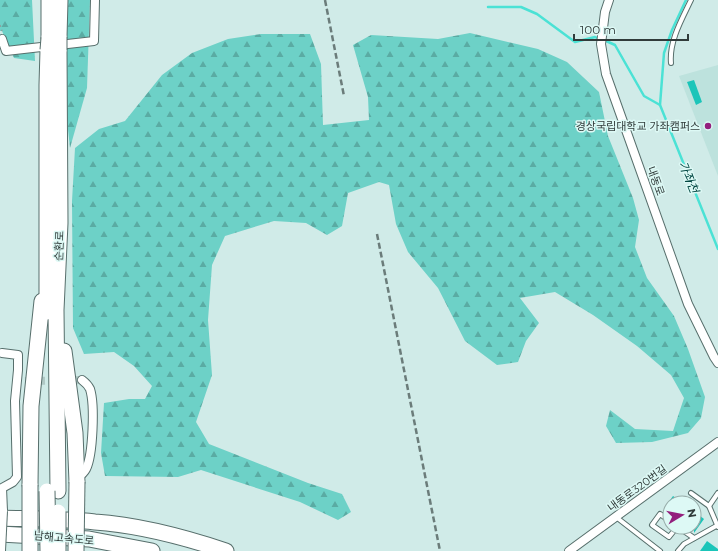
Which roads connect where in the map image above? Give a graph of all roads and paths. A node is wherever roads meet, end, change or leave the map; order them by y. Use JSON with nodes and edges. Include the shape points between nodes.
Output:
{"nodes":[{"id":1,"x":49,"y":0,"type":"edge"},
{"id":2,"x":60,"y":0,"type":"edge"},
{"id":3,"x":95,"y":0,"type":"edge"},
{"id":4,"x":609,"y":0,"type":"edge"},
{"id":5,"x":691,"y":0,"type":"edge"},
{"id":6,"x":0,"y":40,"type":"edge"},
{"id":7,"x":54,"y":44,"type":"junction"},
{"id":8,"x":671,"y":63,"type":"dead end"},
{"id":9,"x":52,"y":250,"type":"junction"},
{"id":10,"x":2,"y":353,"type":"dead end"},
{"id":11,"x":718,"y":363,"type":"edge"},
{"id":12,"x":82,"y":380,"type":"dead end"},
{"id":13,"x":718,"y":442,"type":"edge"},
{"id":14,"x":77,"y":480,"type":"junction"},
{"id":15,"x":1,"y":489,"type":"edge"},
{"id":16,"x":52,"y":491,"type":"junction"},
{"id":17,"x":718,"y":492,"type":"edge"},
{"id":18,"x":690,"y":493,"type":"dead end"},
{"id":19,"x":709,"y":506,"type":"junction"},
{"id":20,"x":1,"y":515,"type":"edge"},
{"id":21,"x":662,"y":515,"type":"edge"},
{"id":22,"x":616,"y":516,"type":"junction"},
{"id":23,"x":718,"y":526,"type":"edge"},
{"id":24,"x":662,"y":532,"type":"edge"},
{"id":25,"x":0,"y":534,"type":"edge"},
{"id":26,"x":690,"y":535,"type":"edge"},
{"id":27,"x":694,"y":538,"type":"junction"},
{"id":28,"x":1,"y":551,"type":"edge"},
{"id":29,"x":30,"y":551,"type":"edge"},
{"id":30,"x":48,"y":551,"type":"edge"},
{"id":31,"x":58,"y":551,"type":"edge"},
{"id":32,"x":76,"y":551,"type":"edge"},
{"id":33,"x":152,"y":551,"type":"edge"},
{"id":34,"x":226,"y":551,"type":"edge"},
{"id":35,"x":569,"y":551,"type":"edge"},
{"id":36,"x":660,"y":551,"type":"edge"},
{"id":37,"x":678,"y":551,"type":"edge"}],
"edges":[{"from":1,"to":7,"type":"highway","name":"순환로"},
{"from":2,"to":7,"type":"highway","name":"순환로"},
{"from":3,"to":6,"type":"street","via":[[94,41],[6,51],[2,39]]},
{"from":4,"to":11,"type":"street","name":"내동로","via":[[601,44],[606,74],[688,304]]},
{"from":5,"to":8,"type":"lane","via":[[677,30],[670,55]]},
{"from":7,"to":9,"type":"highway","name":"순환로","via":[[60,224]]},
{"from":9,"to":14,"type":"highway","via":[[75,433]]},
{"from":9,"to":16,"type":"highway","name":"순환로","via":[[56,310]]},
{"from":9,"to":29,"type":"highway","bridge":true,"via":[[31,406]]},
{"from":10,"to":15,"type":"street","via":[[18,355],[20,382],[15,401],[17,477]]},
{"from":12,"to":14,"type":"street","via":[[88,384],[90,390],[93,416],[86,469]]},
{"from":13,"to":22,"type":"street","name":"내동로320번길"},
{"from":14,"to":32,"type":"highway","bridge":true},
{"from":15,"to":20,"type":"street"},
{"from":16,"to":30,"type":"highway","bridge":true},
{"from":16,"to":31,"type":"highway","bridge":true},
{"from":17,"to":19,"type":"lane"},
{"from":18,"to":19,"type":"lane"},
{"from":19,"to":23,"type":"lane"},
{"from":20,"to":28,"type":"street","bridge":true},
{"from":20,"to":34,"type":"highway","via":[[96,522],[154,530]]},
{"from":21,"to":24,"type":"lane","via":[[660,514],[652,525]]},
{"from":22,"to":35,"type":"street","name":"내동로320번길"},
{"from":22,"to":36,"type":"lane"},
{"from":23,"to":27,"type":"lane"},
{"from":25,"to":33,"type":"highway","name":"남해고속도로","via":[[89,539]]},
{"from":26,"to":27,"type":"lane"},
{"from":27,"to":37,"type":"lane"}]}
